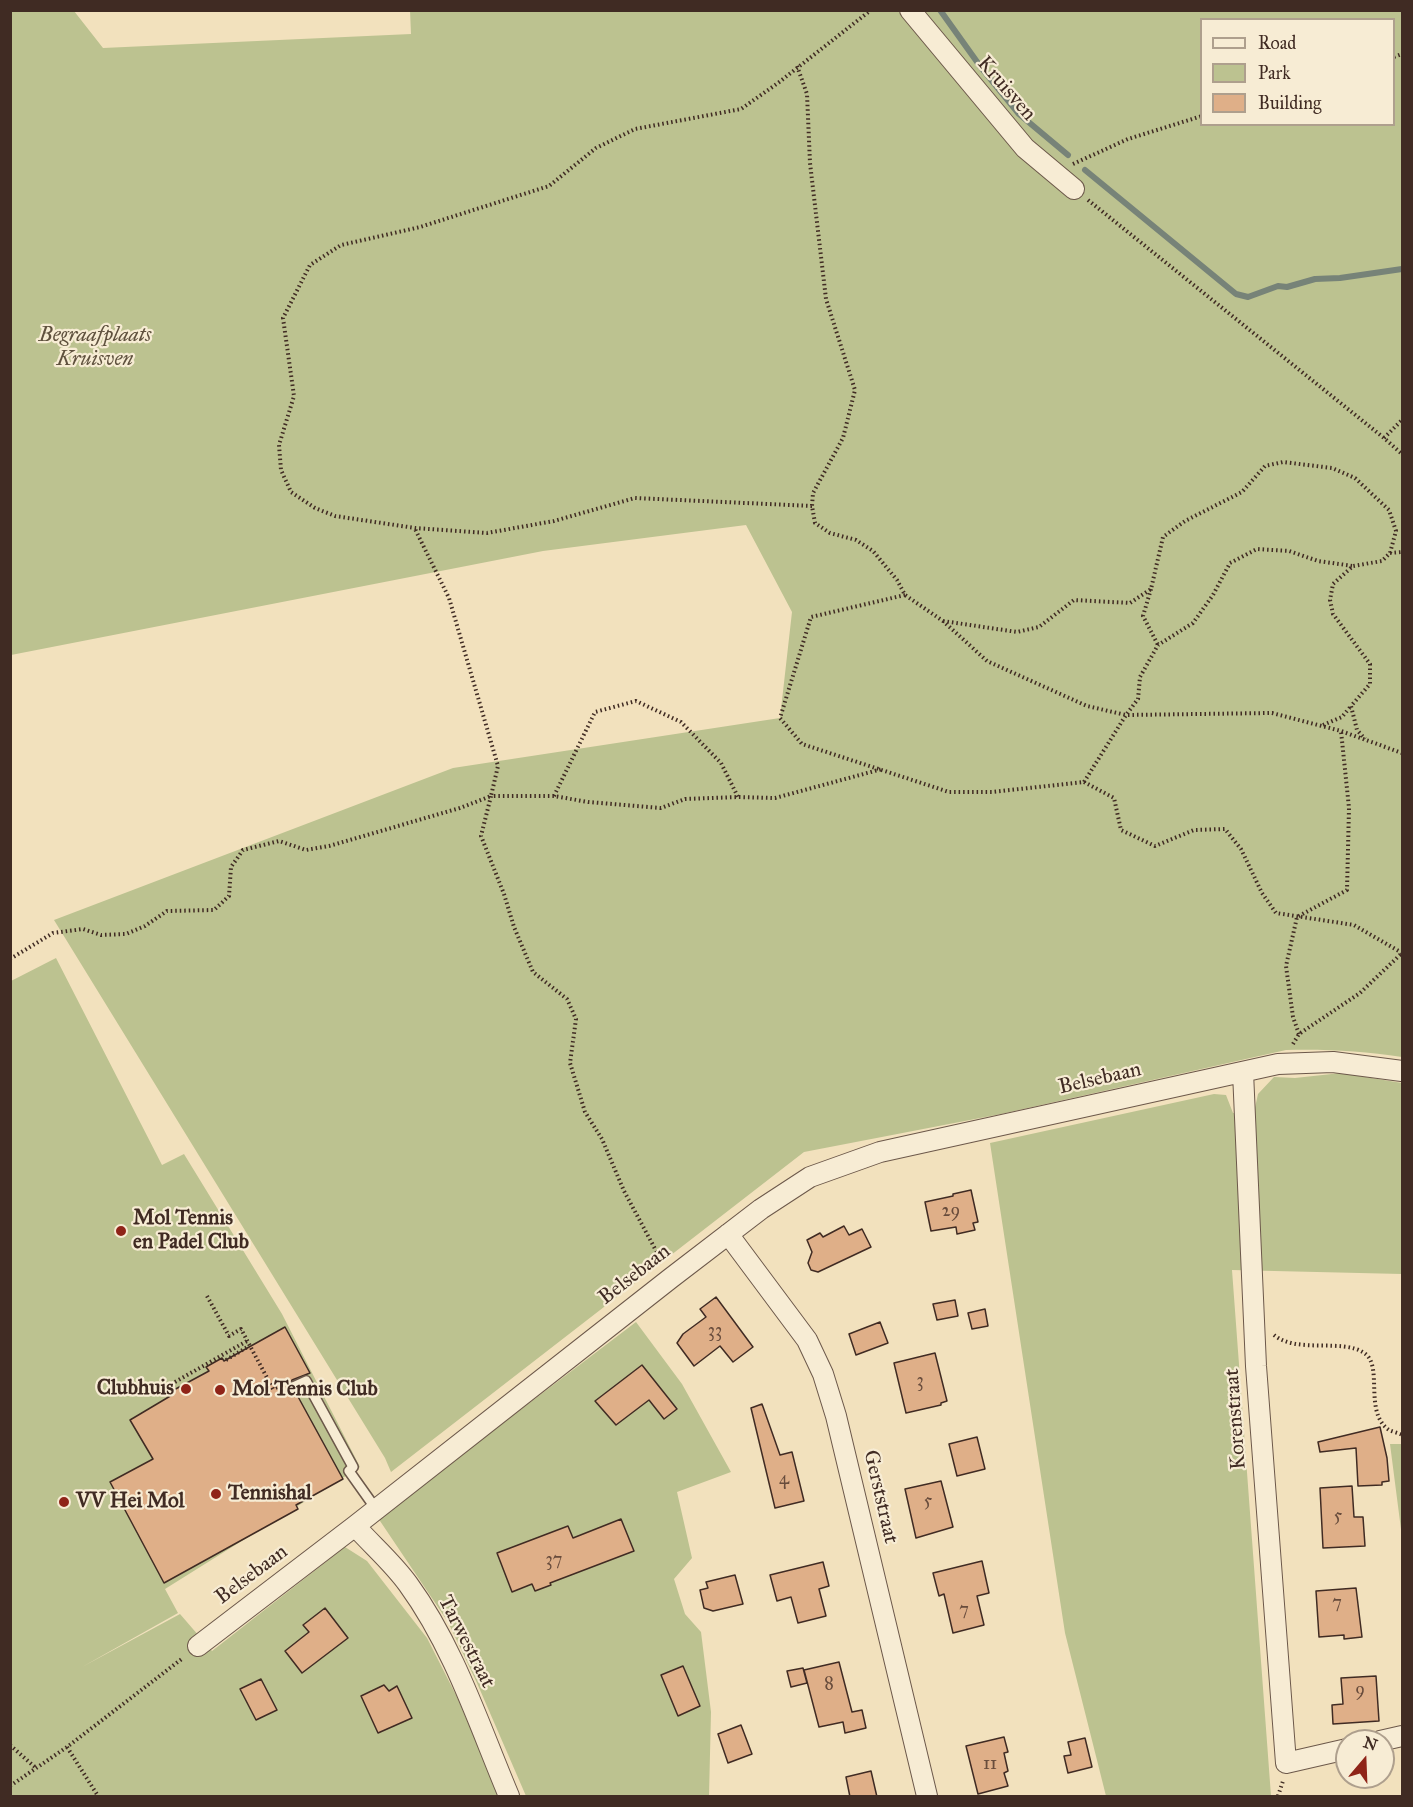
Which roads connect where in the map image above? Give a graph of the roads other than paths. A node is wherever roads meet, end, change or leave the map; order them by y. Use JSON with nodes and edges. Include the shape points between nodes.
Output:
{"nodes":[{"id":1,"x":910,"y":10,"type":"edge"},
{"id":2,"x":1074,"y":189,"type":"road end"},
{"id":3,"x":1402,"y":1071,"type":"edge"},
{"id":4,"x":1243,"y":1072,"type":"junction"},
{"id":5,"x":728,"y":1234,"type":"junction"},
{"id":6,"x":293,"y":1384,"type":"road end"},
{"id":7,"x":376,"y":1509,"type":"junction"},
{"id":8,"x":355,"y":1526,"type":"junction"},
{"id":9,"x":198,"y":1646,"type":"road end"},
{"id":10,"x":1335,"y":1752,"type":"edge"},
{"id":11,"x":508,"y":1797,"type":"edge"},
{"id":12,"x":927,"y":1797,"type":"edge"}],
"edges":[{"from":1,"to":2,"type":"street","name":"Kruisven","via":[[1025,148]]},
{"from":3,"to":4,"type":"street","name":"Belsebaan","via":[[1333,1062],[1278,1064]]},
{"from":4,"to":5,"type":"street","name":"Belsebaan","via":[[880,1152],[810,1177]]},
{"from":4,"to":10,"type":"street","name":"Korenstraat","via":[[1254,1320],[1286,1763]]},
{"from":5,"to":7,"type":"street","name":"Belsebaan"},
{"from":5,"to":12,"type":"street","name":"Gerststraat","via":[[807,1340],[823,1374]]},
{"from":6,"to":7,"type":"lane","via":[[306,1380],[353,1467],[349,1471]]},
{"from":7,"to":8,"type":"street","name":"Belsebaan"},
{"from":8,"to":9,"type":"street","name":"Belsebaan"},
{"from":8,"to":11,"type":"street","name":"Tarwestraat","via":[[407,1582],[435,1626]]}]}
